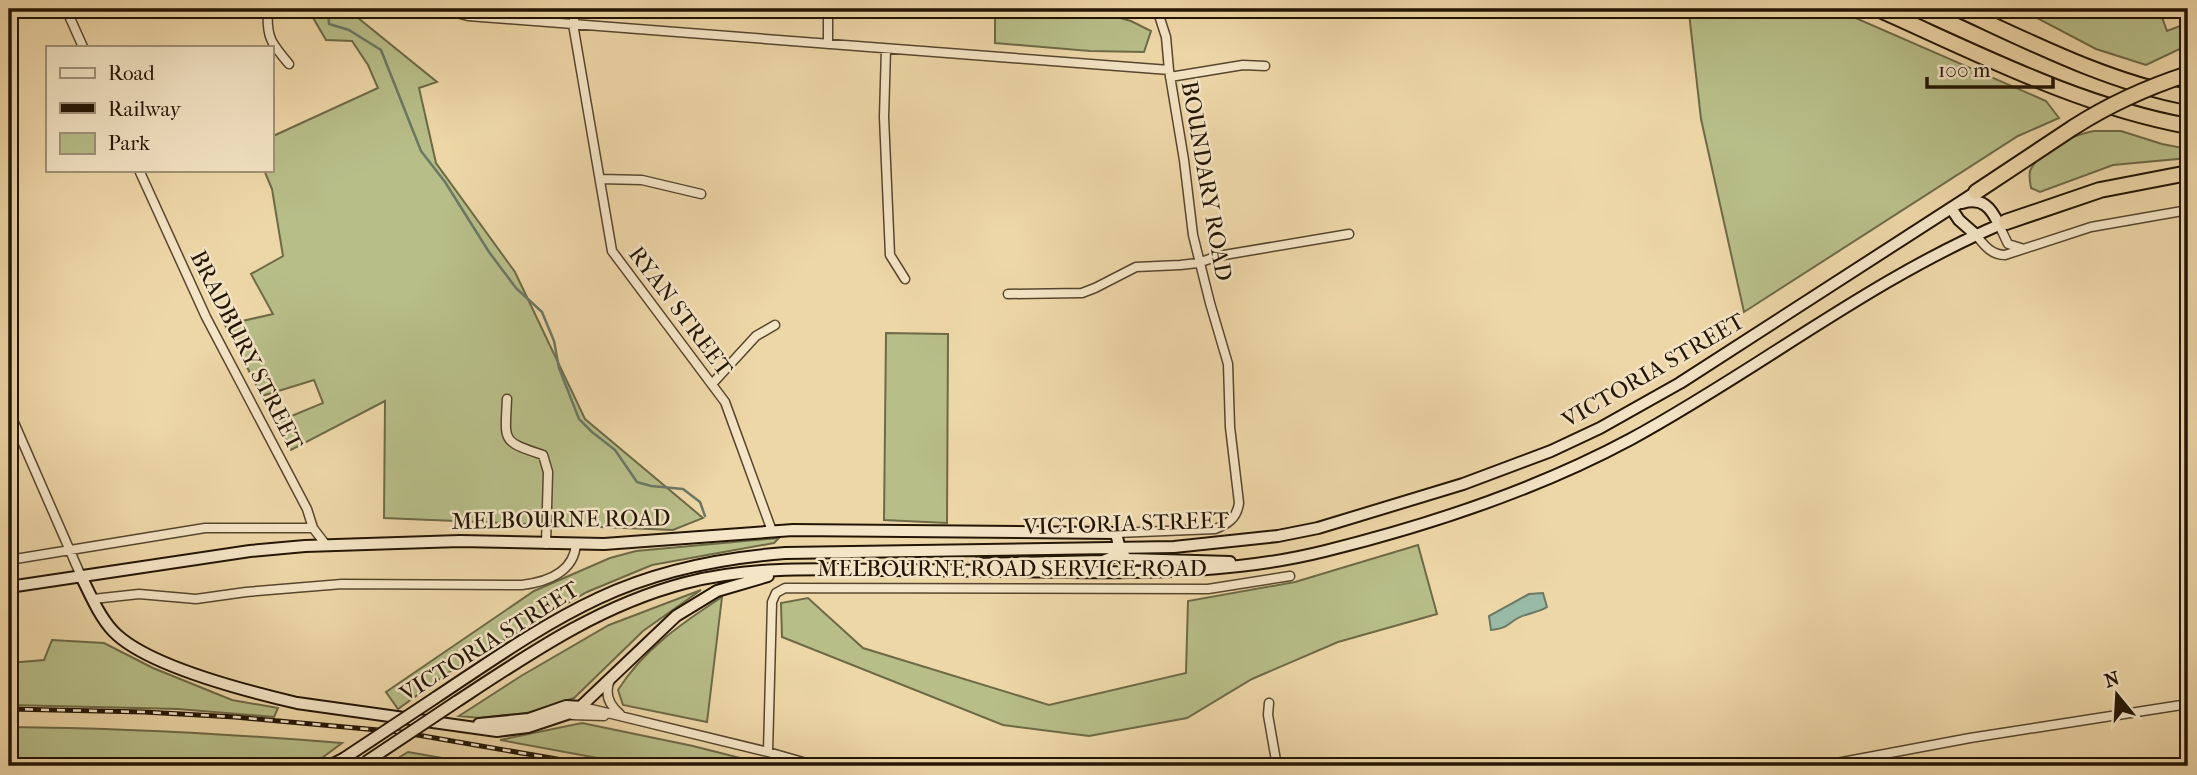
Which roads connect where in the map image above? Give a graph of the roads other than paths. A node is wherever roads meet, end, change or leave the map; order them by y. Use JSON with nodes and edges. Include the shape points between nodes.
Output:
{"nodes":[{"id":1,"x":66,"y":9,"type":"edge"},
{"id":2,"x":268,"y":9,"type":"edge"},
{"id":3,"x":442,"y":9,"type":"edge"},
{"id":4,"x":572,"y":9,"type":"edge"},
{"id":5,"x":828,"y":9,"type":"edge"},
{"id":6,"x":1157,"y":9,"type":"edge"},
{"id":7,"x":1878,"y":9,"type":"edge"},
{"id":8,"x":1958,"y":9,"type":"edge"},
{"id":9,"x":574,"y":24,"type":"junction"},
{"id":10,"x":828,"y":44,"type":"junction"},
{"id":11,"x":83,"y":46,"type":"edge"},
{"id":12,"x":886,"y":48,"type":"junction"},
{"id":13,"x":289,"y":64,"type":"dead end"},
{"id":14,"x":1265,"y":66,"type":"dead end"},
{"id":15,"x":1169,"y":74,"type":"junction"},
{"id":16,"x":2188,"y":74,"type":"edge"},
{"id":17,"x":2188,"y":97,"type":"edge"},
{"id":18,"x":2188,"y":126,"type":"edge"},
{"id":19,"x":140,"y":172,"type":"edge"},
{"id":20,"x":2188,"y":173,"type":"edge"},
{"id":21,"x":600,"y":179,"type":"junction"},
{"id":22,"x":1976,"y":192,"type":"joint"},
{"id":23,"x":701,"y":194,"type":"dead end"},
{"id":24,"x":1953,"y":207,"type":"junction"},
{"id":25,"x":2188,"y":210,"type":"edge"},
{"id":26,"x":2002,"y":223,"type":"junction"},
{"id":27,"x":1349,"y":234,"type":"dead end"},
{"id":28,"x":1976,"y":234,"type":"junction"},
{"id":29,"x":2026,"y":249,"type":"junction"},
{"id":30,"x":1198,"y":263,"type":"junction"},
{"id":31,"x":905,"y":279,"type":"dead end"},
{"id":32,"x":1008,"y":294,"type":"dead end"},
{"id":33,"x":775,"y":325,"type":"dead end"},
{"id":34,"x":712,"y":384,"type":"junction"},
{"id":35,"x":507,"y":399,"type":"dead end"},
{"id":36,"x":9,"y":411,"type":"edge"},
{"id":37,"x":1229,"y":522,"type":"joint"},
{"id":38,"x":313,"y":528,"type":"junction"},
{"id":39,"x":772,"y":531,"type":"junction"},
{"id":40,"x":1116,"y":533,"type":"junction"},
{"id":41,"x":546,"y":544,"type":"junction"},
{"id":42,"x":576,"y":544,"type":"junction"},
{"id":43,"x":327,"y":545,"type":"junction"},
{"id":44,"x":1119,"y":548,"type":"junction"},
{"id":45,"x":70,"y":550,"type":"junction"},
{"id":46,"x":9,"y":560,"type":"edge"},
{"id":47,"x":1275,"y":562,"type":"junction"},
{"id":48,"x":846,"y":569,"type":"junction"},
{"id":49,"x":802,"y":570,"type":"junction"},
{"id":50,"x":81,"y":576,"type":"junction"},
{"id":51,"x":1290,"y":576,"type":"dead end"},
{"id":52,"x":9,"y":587,"type":"edge"},
{"id":53,"x":93,"y":599,"type":"junction"},
{"id":54,"x":614,"y":675,"type":"junction"},
{"id":55,"x":1269,"y":703,"type":"dead end"},
{"id":56,"x":2188,"y":704,"type":"edge"},
{"id":57,"x":583,"y":707,"type":"junction"},
{"id":58,"x":558,"y":718,"type":"junction"},
{"id":59,"x":628,"y":718,"type":"junction"},
{"id":60,"x":639,"y":721,"type":"junction"},
{"id":61,"x":446,"y":724,"type":"junction"},
{"id":62,"x":768,"y":752,"type":"junction"},
{"id":63,"x":362,"y":764,"type":"edge"},
{"id":64,"x":329,"y":766,"type":"edge"},
{"id":65,"x":817,"y":766,"type":"edge"},
{"id":66,"x":1277,"y":766,"type":"edge"},
{"id":67,"x":1821,"y":766,"type":"edge"}],
"edges":[{"from":1,"to":11,"type":"street"},
{"from":2,"to":13,"type":"street","via":[[269,38]]},
{"from":3,"to":9,"type":"street"},
{"from":4,"to":9,"type":"street","name":"RYAN STREET"},
{"from":5,"to":10,"type":"street"},
{"from":6,"to":15,"type":"street","name":"BOUNDARY ROAD","via":[[1165,30]]},
{"from":7,"to":18,"type":"highway","via":[[2060,90]]},
{"from":8,"to":17,"type":"highway","via":[[2099,71]]},
{"from":9,"to":10,"type":"street"},
{"from":9,"to":21,"type":"street","name":"RYAN STREET"},
{"from":10,"to":12,"type":"street"},
{"from":12,"to":15,"type":"street"},
{"from":12,"to":31,"type":"street","via":[[890,255]]},
{"from":14,"to":15,"type":"street"},
{"from":15,"to":30,"type":"street","name":"BOUNDARY ROAD"},
{"from":16,"to":22,"type":"highway","bridge":true,"via":[[2117,102]]},
{"from":19,"to":38,"type":"street","name":"BRADBURY STREET","via":[[206,317]]},
{"from":20,"to":26,"type":"highway","via":[[2100,190]]},
{"from":21,"to":23,"type":"street","via":[[642,180]]},
{"from":21,"to":34,"type":"street","name":"RYAN STREET","via":[[612,251]]},
{"from":22,"to":24,"type":"main road","name":"VICTORIA STREET"},
{"from":24,"to":26,"type":"main road","via":[[1983,202]]},
{"from":24,"to":28,"type":"main road","via":[[1959,220]]},
{"from":24,"to":44,"type":"main road","name":"VICTORIA STREET","via":[[1680,383],[1552,451],[1463,484],[1318,528],[1209,544]]},
{"from":25,"to":29,"type":"street","via":[[2100,225]]},
{"from":26,"to":28,"type":"main road","name":"VICTORIA STREET"},
{"from":26,"to":29,"type":"street","via":[[2008,244]]},
{"from":27,"to":30,"type":"street"},
{"from":28,"to":29,"type":"street","via":[[1997,254]]},
{"from":28,"to":47,"type":"main road","name":"VICTORIA STREET","via":[[1658,424],[1580,464],[1404,529]]},
{"from":30,"to":32,"type":"street","via":[[1136,267],[1082,293]]},
{"from":30,"to":37,"type":"street","name":"BOUNDARY ROAD","via":[[1230,377],[1238,503]]},
{"from":33,"to":34,"type":"street","via":[[756,336]]},
{"from":34,"to":39,"type":"street","name":"RYAN STREET","via":[[725,402]]},
{"from":35,"to":41,"type":"street","via":[[508,440],[543,455],[548,472]]},
{"from":36,"to":45,"type":"street"},
{"from":37,"to":40,"type":"street","name":"MELBOURNE ROAD","via":[[1204,531]]},
{"from":38,"to":43,"type":"street","name":"BRADBURY STREET"},
{"from":38,"to":45,"type":"street","via":[[205,528]]},
{"from":39,"to":40,"type":"main road","name":"MELBOURNE ROAD"},
{"from":39,"to":42,"type":"main road","name":"MELBOURNE ROAD"},
{"from":40,"to":44,"type":"main road"},
{"from":41,"to":42,"type":"main road","name":"MELBOURNE ROAD"},
{"from":41,"to":43,"type":"main road","name":"MELBOURNE ROAD"},
{"from":42,"to":53,"type":"street","via":[[574,558],[564,569],[528,584],[342,584],[196,599],[139,594]]},
{"from":43,"to":50,"type":"main road","name":"MELBOURNE ROAD","via":[[267,549]]},
{"from":44,"to":47,"type":"main road","via":[[1132,560]]},
{"from":44,"to":48,"type":"main road","via":[[1112,559],[1098,561]]},
{"from":44,"to":64,"type":"main road","name":"VICTORIA STREET","bridge":true,"via":[[785,553],[743,556],[640,581],[529,636]]},
{"from":45,"to":46,"type":"street"},
{"from":45,"to":50,"type":"street"},
{"from":47,"to":48,"type":"main road","name":"VICTORIA STREET","via":[[1148,572]]},
{"from":48,"to":49,"type":"main road","name":"VICTORIA STREET"},
{"from":49,"to":54,"type":"main road","via":[[750,580],[706,597],[665,625]]},
{"from":49,"to":63,"type":"main road","name":"VICTORIA STREET","bridge":true,"via":[[722,575],[679,585],[600,614],[549,641]]},
{"from":50,"to":52,"type":"main road","name":"MELBOURNE ROAD"},
{"from":50,"to":53,"type":"main road"},
{"from":51,"to":62,"type":"street","name":"MELBOURNE ROAD SERVICE ROAD","via":[[1208,589],[785,587],[772,602]]},
{"from":53,"to":61,"type":"main road","via":[[110,628],[124,641],[189,671],[297,703]]},
{"from":54,"to":57,"type":"main road"},
{"from":54,"to":59,"type":"street","via":[[607,687],[608,699]]},
{"from":55,"to":66,"type":"street"},
{"from":56,"to":67,"type":"street"},
{"from":57,"to":58,"type":"main road"},
{"from":57,"to":59,"type":"street"},
{"from":57,"to":61,"type":"main road","via":[[566,706],[501,723]]},
{"from":58,"to":60,"type":"street","via":[[595,715]]},
{"from":58,"to":61,"type":"main road","via":[[504,731]]},
{"from":59,"to":60,"type":"street"},
{"from":60,"to":62,"type":"street"},
{"from":62,"to":65,"type":"street"}]}
